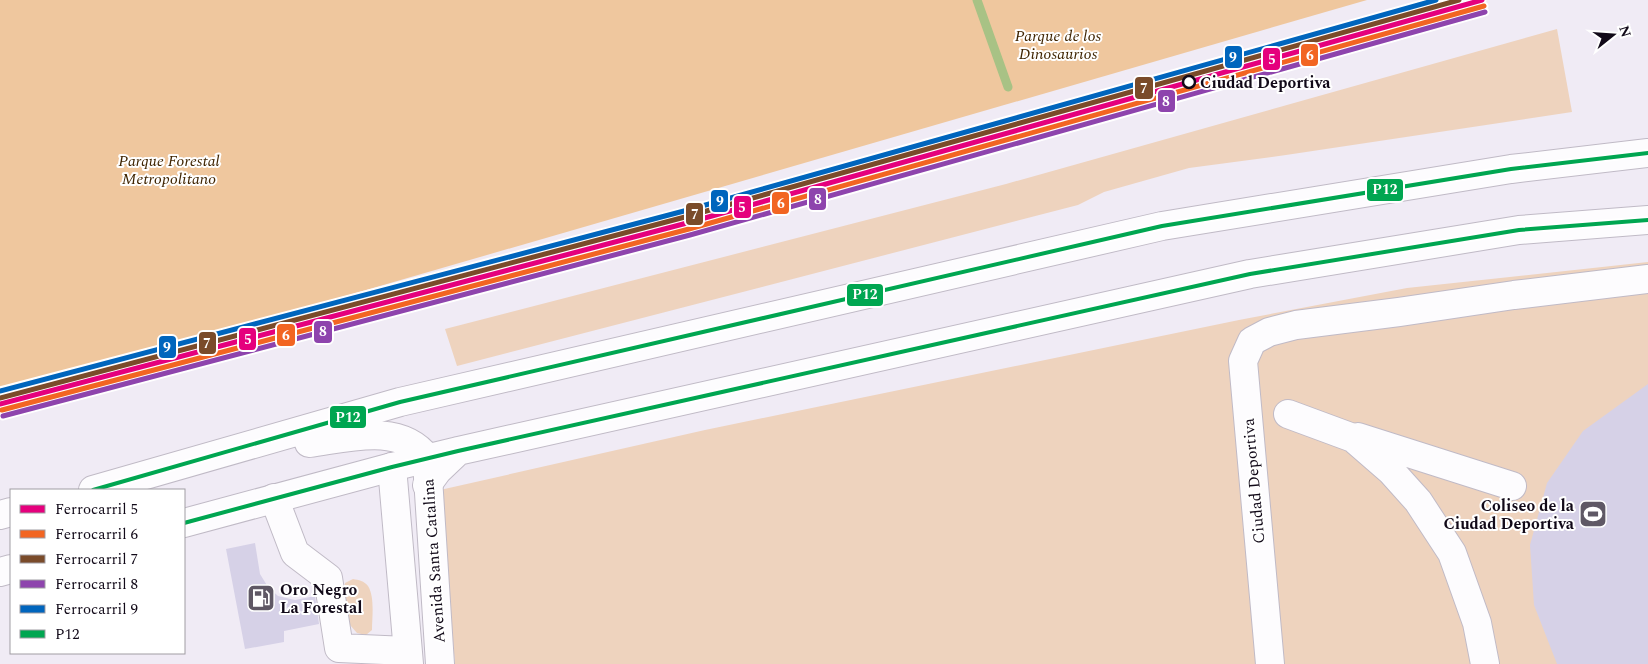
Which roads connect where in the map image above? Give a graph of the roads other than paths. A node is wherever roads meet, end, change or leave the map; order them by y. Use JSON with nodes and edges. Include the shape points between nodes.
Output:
{"nodes":[{"id":1,"x":1648,"y":153,"type":"edge"},
{"id":2,"x":1648,"y":220,"type":"edge"},
{"id":3,"x":1648,"y":279,"type":"edge"},
{"id":4,"x":503,"y":378,"type":"junction"},
{"id":5,"x":1245,"y":387,"type":"junction"},
{"id":6,"x":1288,"y":414,"type":"junction"},
{"id":7,"x":397,"y":437,"type":"junction"},
{"id":8,"x":260,"y":442,"type":"junction"},
{"id":9,"x":458,"y":451,"type":"junction"},
{"id":10,"x":426,"y":458,"type":"junction"},
{"id":11,"x":392,"y":467,"type":"junction"},
{"id":12,"x":427,"y":485,"type":"junction"},
{"id":13,"x":1512,"y":486,"type":"dead end"},
{"id":14,"x":96,"y":489,"type":"edge"},
{"id":15,"x":274,"y":498,"type":"junction"},
{"id":16,"x":185,"y":523,"type":"edge"},
{"id":17,"x":408,"y":657,"type":"edge"},
{"id":18,"x":440,"y":664,"type":"edge"},
{"id":19,"x":1270,"y":664,"type":"edge"},
{"id":20,"x":1485,"y":664,"type":"edge"}],
"edges":[{"from":1,"to":4,"type":"main road","via":[[1511,169],[1162,226]]},
{"from":2,"to":9,"type":"main road","via":[[1519,230],[1250,274]]},
{"from":3,"to":5,"type":"main road","name":"Ciudad Deportiva","via":[[1296,325],[1269,332],[1252,341],[1248,348],[1243,362]]},
{"from":4,"to":7,"type":"main road","via":[[423,408],[407,422]]},
{"from":4,"to":8,"type":"main road","via":[[400,402]]},
{"from":5,"to":6,"type":"main road","via":[[1269,406]]},
{"from":5,"to":19,"type":"main road","name":"Ciudad Deportiva"},
{"from":6,"to":13,"type":"main road"},
{"from":6,"to":20,"type":"main road","via":[[1353,438],[1391,471],[1418,501],[1452,554],[1477,623]]},
{"from":7,"to":8,"type":"main road","via":[[369,435],[308,443]]},
{"from":7,"to":10,"type":"main road","via":[[420,449]]},
{"from":7,"to":11,"type":"main road","name":"Avenida Santa Catalina"},
{"from":8,"to":14,"type":"main road"},
{"from":9,"to":10,"type":"main road"},
{"from":9,"to":12,"type":"main road"},
{"from":10,"to":11,"type":"main road"},
{"from":10,"to":12,"type":"main road","name":"Avenida Santa Catalina"},
{"from":11,"to":15,"type":"main road"},
{"from":11,"to":17,"type":"main road","name":"Avenida Santa Catalina"},
{"from":12,"to":18,"type":"main road","name":"Avenida Santa Catalina"},
{"from":15,"to":16,"type":"main road"},
{"from":15,"to":17,"type":"main road","via":[[295,553],[328,578],[339,648]]}]}
